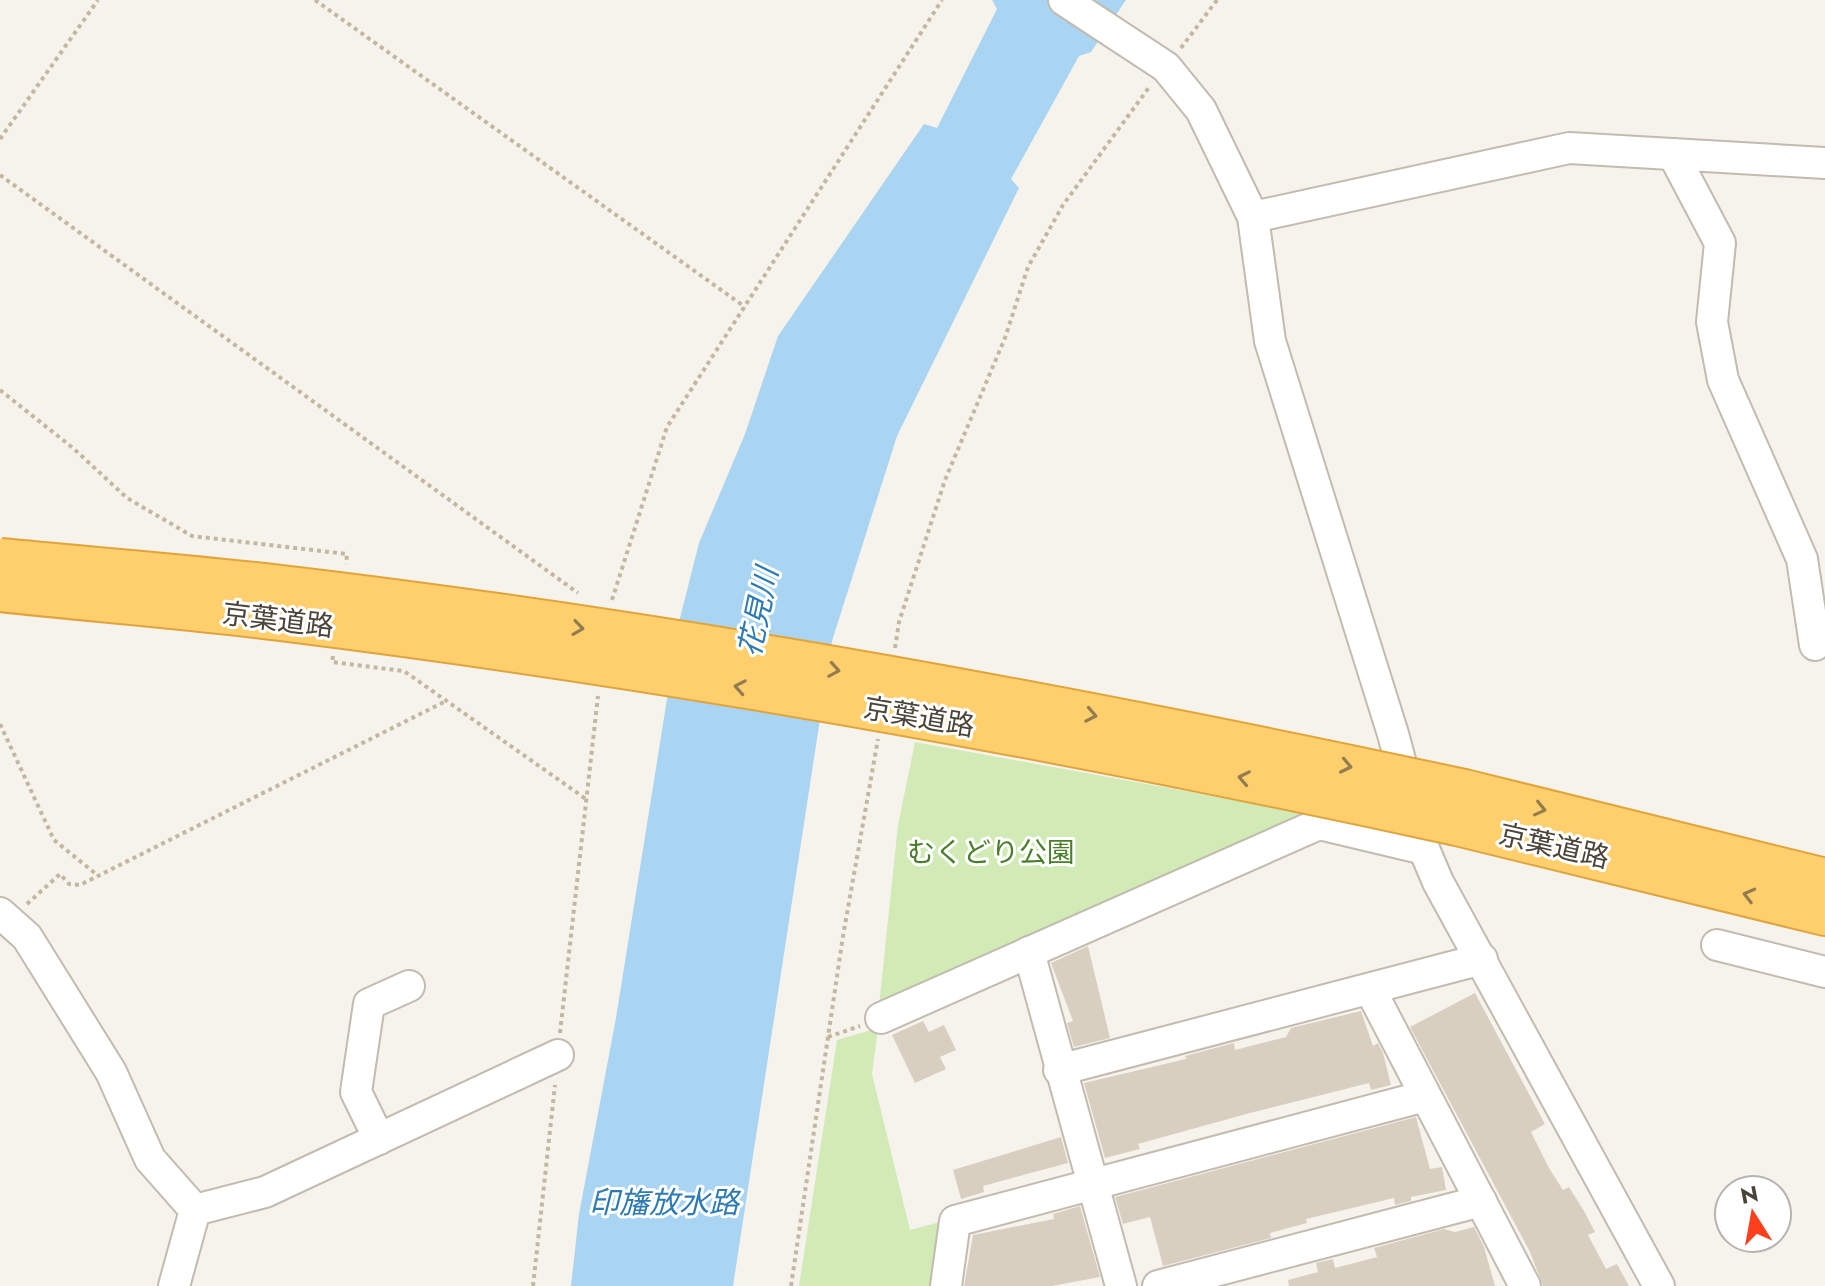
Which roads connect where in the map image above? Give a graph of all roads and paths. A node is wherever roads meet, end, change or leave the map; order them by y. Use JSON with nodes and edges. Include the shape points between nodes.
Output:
{"nodes":[{"id":1,"x":98,"y":0,"type":"edge"},
{"id":2,"x":315,"y":0,"type":"edge"},
{"id":3,"x":1064,"y":0,"type":"edge"},
{"id":4,"x":1217,"y":0,"type":"edge"},
{"id":5,"x":1175,"y":57,"type":"dead end"},
{"id":6,"x":0,"y":139,"type":"edge"},
{"id":7,"x":1673,"y":154,"type":"junction"},
{"id":8,"x":1825,"y":163,"type":"edge"},
{"id":9,"x":0,"y":175,"type":"edge"},
{"id":10,"x":1253,"y":217,"type":"junction"},
{"id":11,"x":745,"y":307,"type":"dead end"},
{"id":12,"x":0,"y":390,"type":"edge"},
{"id":13,"x":127,"y":498,"type":"dead end"},
{"id":14,"x":0,"y":530,"type":"edge"},
{"id":15,"x":0,"y":560,"type":"edge"},
{"id":16,"x":0,"y":590,"type":"edge"},
{"id":17,"x":582,"y":596,"type":"dead end"},
{"id":18,"x":0,"y":620,"type":"edge"},
{"id":19,"x":530,"y":638,"type":"junction"},
{"id":20,"x":1815,"y":645,"type":"dead end"},
{"id":21,"x":332,"y":662,"type":"dead end"},
{"id":22,"x":446,"y":701,"type":"junction"},
{"id":23,"x":0,"y":724,"type":"edge"},
{"id":24,"x":586,"y":799,"type":"dead end"},
{"id":25,"x":1460,"y":807,"type":"junction"},
{"id":26,"x":1424,"y":849,"type":"junction"},
{"id":27,"x":96,"y":874,"type":"junction"},
{"id":28,"x":1825,"y":880,"type":"edge"},
{"id":29,"x":1825,"y":914,"type":"edge"},
{"id":30,"x":5,"y":916,"type":"edge"},
{"id":31,"x":1717,"y":945,"type":"dead end"},
{"id":32,"x":1029,"y":952,"type":"junction"},
{"id":33,"x":1482,"y":959,"type":"junction"},
{"id":34,"x":1825,"y":972,"type":"edge"},
{"id":35,"x":409,"y":986,"type":"dead end"},
{"id":36,"x":1370,"y":989,"type":"junction"},
{"id":37,"x":881,"y":1018,"type":"joint"},
{"id":38,"x":828,"y":1037,"type":"dead end"},
{"id":39,"x":558,"y":1055,"type":"dead end"},
{"id":40,"x":1059,"y":1070,"type":"junction"},
{"id":41,"x":1425,"y":1096,"type":"junction"},
{"id":42,"x":379,"y":1139,"type":"junction"},
{"id":43,"x":1090,"y":1183,"type":"junction"},
{"id":44,"x":1481,"y":1201,"type":"junction"},
{"id":45,"x":195,"y":1210,"type":"junction"},
{"id":46,"x":174,"y":1286,"type":"edge"},
{"id":47,"x":946,"y":1286,"type":"edge"},
{"id":48,"x":1121,"y":1286,"type":"edge"},
{"id":49,"x":1158,"y":1286,"type":"edge"},
{"id":50,"x":1525,"y":1286,"type":"edge"},
{"id":51,"x":1659,"y":1286,"type":"edge"}],
"edges":[{"from":1,"to":6,"type":"path"},
{"from":2,"to":11,"type":"path"},
{"from":3,"to":10,"type":"street","via":[[1166,67],[1201,110]]},
{"from":4,"to":5,"type":"path"},
{"from":7,"to":8,"type":"street"},
{"from":7,"to":10,"type":"street","via":[[1569,148]]},
{"from":7,"to":20,"type":"street","via":[[1720,243],[1712,322],[1723,380],[1802,559]]},
{"from":9,"to":17,"type":"path"},
{"from":10,"to":26,"type":"street","via":[[1270,341]]},
{"from":12,"to":13,"type":"path"},
{"from":14,"to":19,"type":"highway","bridge":true,"via":[[317,580]]},
{"from":15,"to":19,"type":"highway","name":"京葉道路","bridge":true,"via":[[281,587]]},
{"from":16,"to":19,"type":"highway","name":"京葉道路","bridge":true},
{"from":18,"to":19,"type":"highway","bridge":true},
{"from":19,"to":25,"type":"highway","name":"京葉道路","bridge":true,"via":[[997,731]]},
{"from":21,"to":22,"type":"path","via":[[404,671]]},
{"from":22,"to":24,"type":"path"},
{"from":22,"to":27,"type":"path"},
{"from":23,"to":27,"type":"path","via":[[54,840]]},
{"from":25,"to":28,"type":"highway","name":"京葉道路","one_way":true},
{"from":29,"to":25,"type":"highway","name":"京葉道路","one_way":true},
{"from":26,"to":32,"type":"street","via":[[1319,824]]},
{"from":26,"to":33,"type":"street"},
{"from":27,"to":30,"type":"path","via":[[80,885],[69,884],[60,874]]},
{"from":30,"to":45,"type":"street","via":[[27,937],[111,1072],[150,1159]]},
{"from":31,"to":34,"type":"street"},
{"from":32,"to":37,"type":"street"},
{"from":32,"to":40,"type":"street"},
{"from":33,"to":36,"type":"street"},
{"from":33,"to":51,"type":"street"},
{"from":35,"to":42,"type":"street","via":[[369,1004],[356,1092]]},
{"from":36,"to":40,"type":"street"},
{"from":36,"to":41,"type":"street"},
{"from":37,"to":38,"type":"path"},
{"from":39,"to":42,"type":"street"},
{"from":40,"to":43,"type":"street"},
{"from":41,"to":43,"type":"street"},
{"from":41,"to":44,"type":"street"},
{"from":42,"to":45,"type":"street","via":[[265,1192]]},
{"from":43,"to":47,"type":"street","via":[[955,1221]]},
{"from":43,"to":48,"type":"street"},
{"from":44,"to":49,"type":"street"},
{"from":44,"to":50,"type":"street"},
{"from":45,"to":46,"type":"street"}]}
